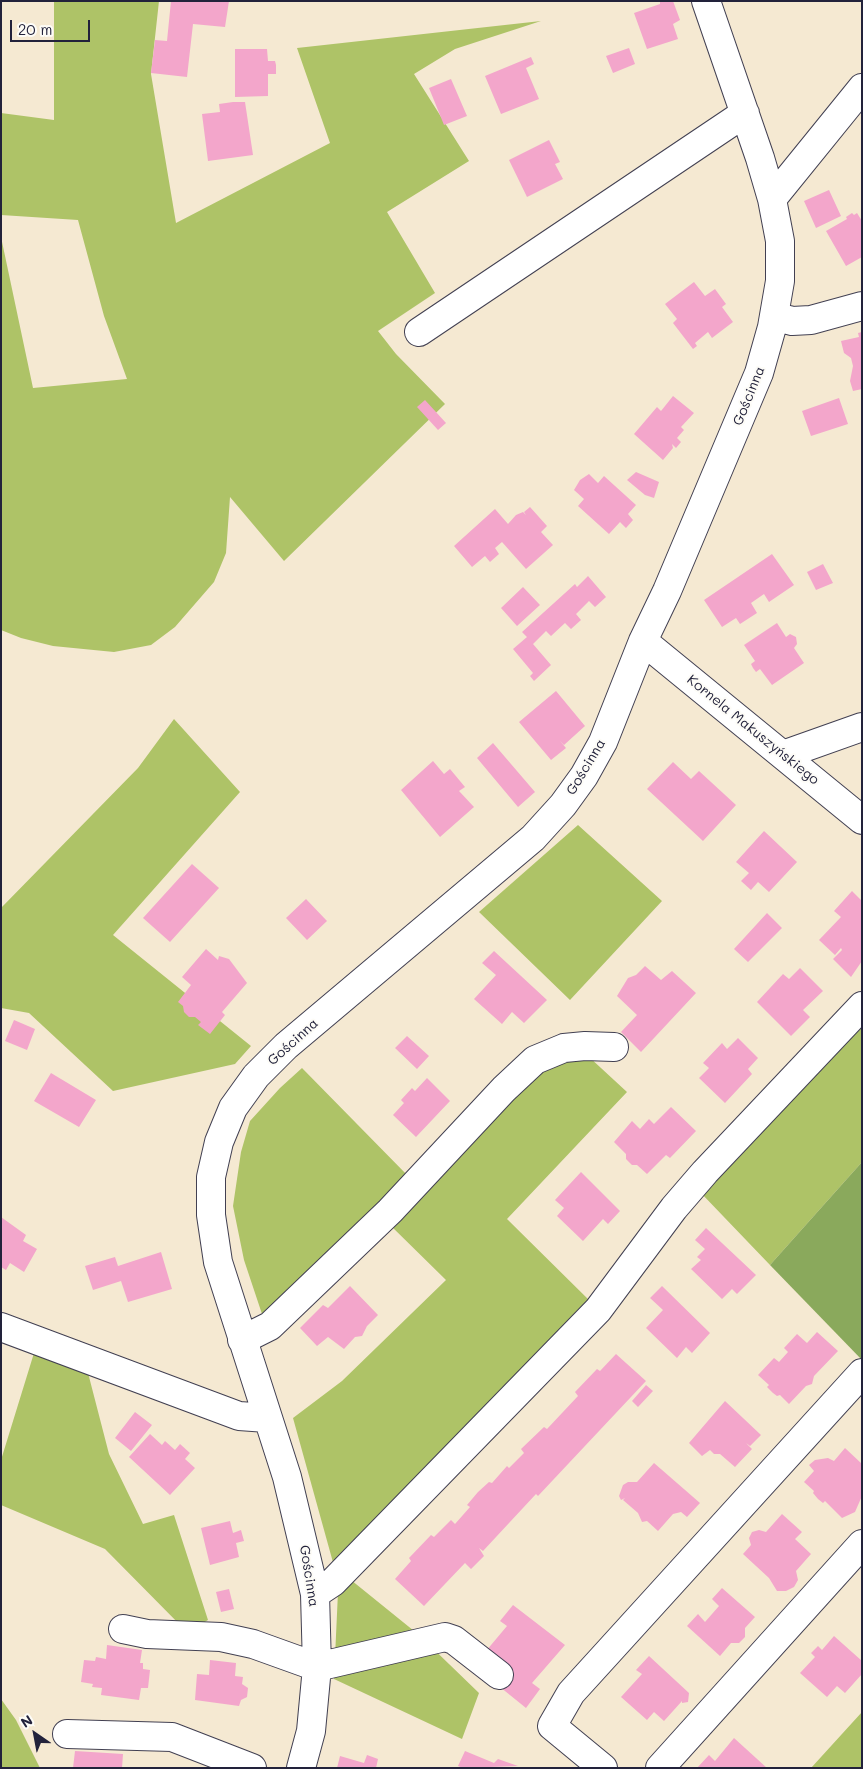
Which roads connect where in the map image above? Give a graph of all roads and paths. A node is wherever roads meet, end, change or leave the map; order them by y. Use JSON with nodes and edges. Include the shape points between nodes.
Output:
{"nodes":[{"id":1,"x":706,"y":1,"type":"edge"},
{"id":2,"x":862,"y":88,"type":"edge"},
{"id":3,"x":745,"y":113,"type":"junction"},
{"id":4,"x":772,"y":200,"type":"junction"},
{"id":5,"x":862,"y":306,"type":"edge"},
{"id":6,"x":774,"y":316,"type":"junction"},
{"id":7,"x":419,"y":332,"type":"dead end"},
{"id":8,"x":644,"y":641,"type":"junction"},
{"id":9,"x":862,"y":727,"type":"edge"},
{"id":10,"x":783,"y":755,"type":"junction"},
{"id":11,"x":862,"y":820,"type":"edge"},
{"id":12,"x":862,"y":1006,"type":"edge"},
{"id":13,"x":614,"y":1047,"type":"dead end"},
{"id":14,"x":1,"y":1327,"type":"edge"},
{"id":15,"x":242,"y":1340,"type":"junction"},
{"id":16,"x":862,"y":1373,"type":"edge"},
{"id":17,"x":267,"y":1418,"type":"junction"},
{"id":18,"x":862,"y":1544,"type":"edge"},
{"id":19,"x":315,"y":1594,"type":"junction"},
{"id":20,"x":123,"y":1629,"type":"dead end"},
{"id":21,"x":317,"y":1667,"type":"junction"},
{"id":22,"x":499,"y":1675,"type":"dead end"},
{"id":23,"x":67,"y":1734,"type":"dead end"},
{"id":24,"x":252,"y":1768,"type":"edge"},
{"id":25,"x":301,"y":1768,"type":"edge"},
{"id":26,"x":603,"y":1768,"type":"edge"},
{"id":27,"x":660,"y":1768,"type":"edge"}],
"edges":[{"from":1,"to":3,"type":"street","name":"Gościnna"},
{"from":2,"to":4,"type":"street"},
{"from":3,"to":4,"type":"street","name":"Gościnna"},
{"from":3,"to":7,"type":"street"},
{"from":4,"to":6,"type":"street","name":"Gościnna","via":[[780,241],[780,281]]},
{"from":5,"to":6,"type":"street","via":[[811,320],[792,321]]},
{"from":6,"to":8,"type":"street","name":"Gościnna","via":[[759,373]]},
{"from":8,"to":10,"type":"street","name":"Kornela Makuszyńskiego"},
{"from":8,"to":15,"type":"street","name":"Gościnna","via":[[603,742],[563,805],[533,838],[286,1046],[256,1076],[232,1108],[219,1142],[211,1177],[211,1215],[218,1262]]},
{"from":9,"to":10,"type":"street"},
{"from":10,"to":11,"type":"street","name":"Kornela Makuszyńskiego"},
{"from":12,"to":19,"type":"street","via":[[705,1172],[598,1310],[340,1576]]},
{"from":13,"to":15,"type":"street","via":[[564,1048],[535,1060],[390,1211],[270,1326]]},
{"from":14,"to":17,"type":"street","via":[[239,1416]]},
{"from":15,"to":17,"type":"street","name":"Gościnna"},
{"from":16,"to":26,"type":"street","via":[[572,1693],[552,1726]]},
{"from":17,"to":19,"type":"street","name":"Gościnna","via":[[286,1477]]},
{"from":18,"to":27,"type":"street"},
{"from":19,"to":21,"type":"street","name":"Gościnna"},
{"from":20,"to":21,"type":"street","via":[[147,1634],[221,1636]]},
{"from":21,"to":22,"type":"street","via":[[445,1638],[454,1640]]},
{"from":21,"to":25,"type":"street","name":"Gościnna","via":[[311,1730]]},
{"from":23,"to":24,"type":"street","via":[[172,1737]]}]}
